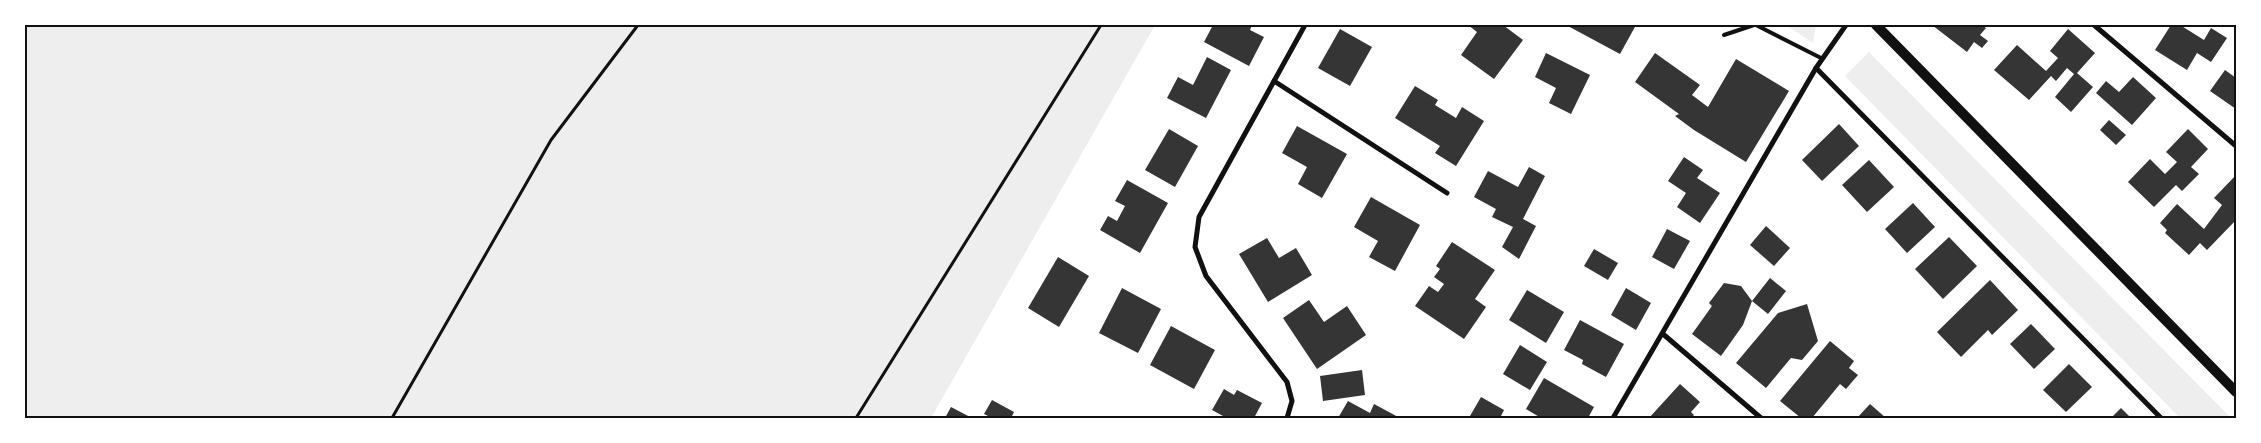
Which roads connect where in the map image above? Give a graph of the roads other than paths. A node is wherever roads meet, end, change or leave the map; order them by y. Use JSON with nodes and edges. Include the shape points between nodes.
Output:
{"nodes":[{"id":1,"x":1305,"y":25,"type":"edge"},
{"id":2,"x":1755,"y":25,"type":"edge"},
{"id":3,"x":1846,"y":25,"type":"edge"},
{"id":4,"x":1876,"y":25,"type":"edge"},
{"id":5,"x":2094,"y":25,"type":"edge"},
{"id":6,"x":1724,"y":35,"type":"dead end"},
{"id":7,"x":1821,"y":58,"type":"junction"},
{"id":8,"x":1816,"y":68,"type":"junction"},
{"id":9,"x":1274,"y":81,"type":"junction"},
{"id":10,"x":2236,"y":146,"type":"edge"},
{"id":11,"x":1447,"y":193,"type":"dead end"},
{"id":12,"x":1663,"y":334,"type":"junction"},
{"id":13,"x":2236,"y":392,"type":"edge"},
{"id":14,"x":1287,"y":418,"type":"edge"},
{"id":15,"x":1613,"y":418,"type":"edge"},
{"id":16,"x":1761,"y":418,"type":"edge"},
{"id":17,"x":2161,"y":418,"type":"edge"}],
"edges":[{"from":1,"to":9,"type":"street"},
{"from":2,"to":6,"type":"lane"},
{"from":2,"to":7,"type":"lane"},
{"from":3,"to":7,"type":"street"},
{"from":4,"to":13,"type":"main road"},
{"from":5,"to":10,"type":"street"},
{"from":7,"to":8,"type":"street"},
{"from":8,"to":12,"type":"street"},
{"from":8,"to":17,"type":"street"},
{"from":9,"to":11,"type":"street"},
{"from":9,"to":14,"type":"street","via":[[1199,216],[1195,247],[1206,276],[1286,382],[1292,401]]},
{"from":12,"to":15,"type":"street"},
{"from":12,"to":16,"type":"street"}]}
